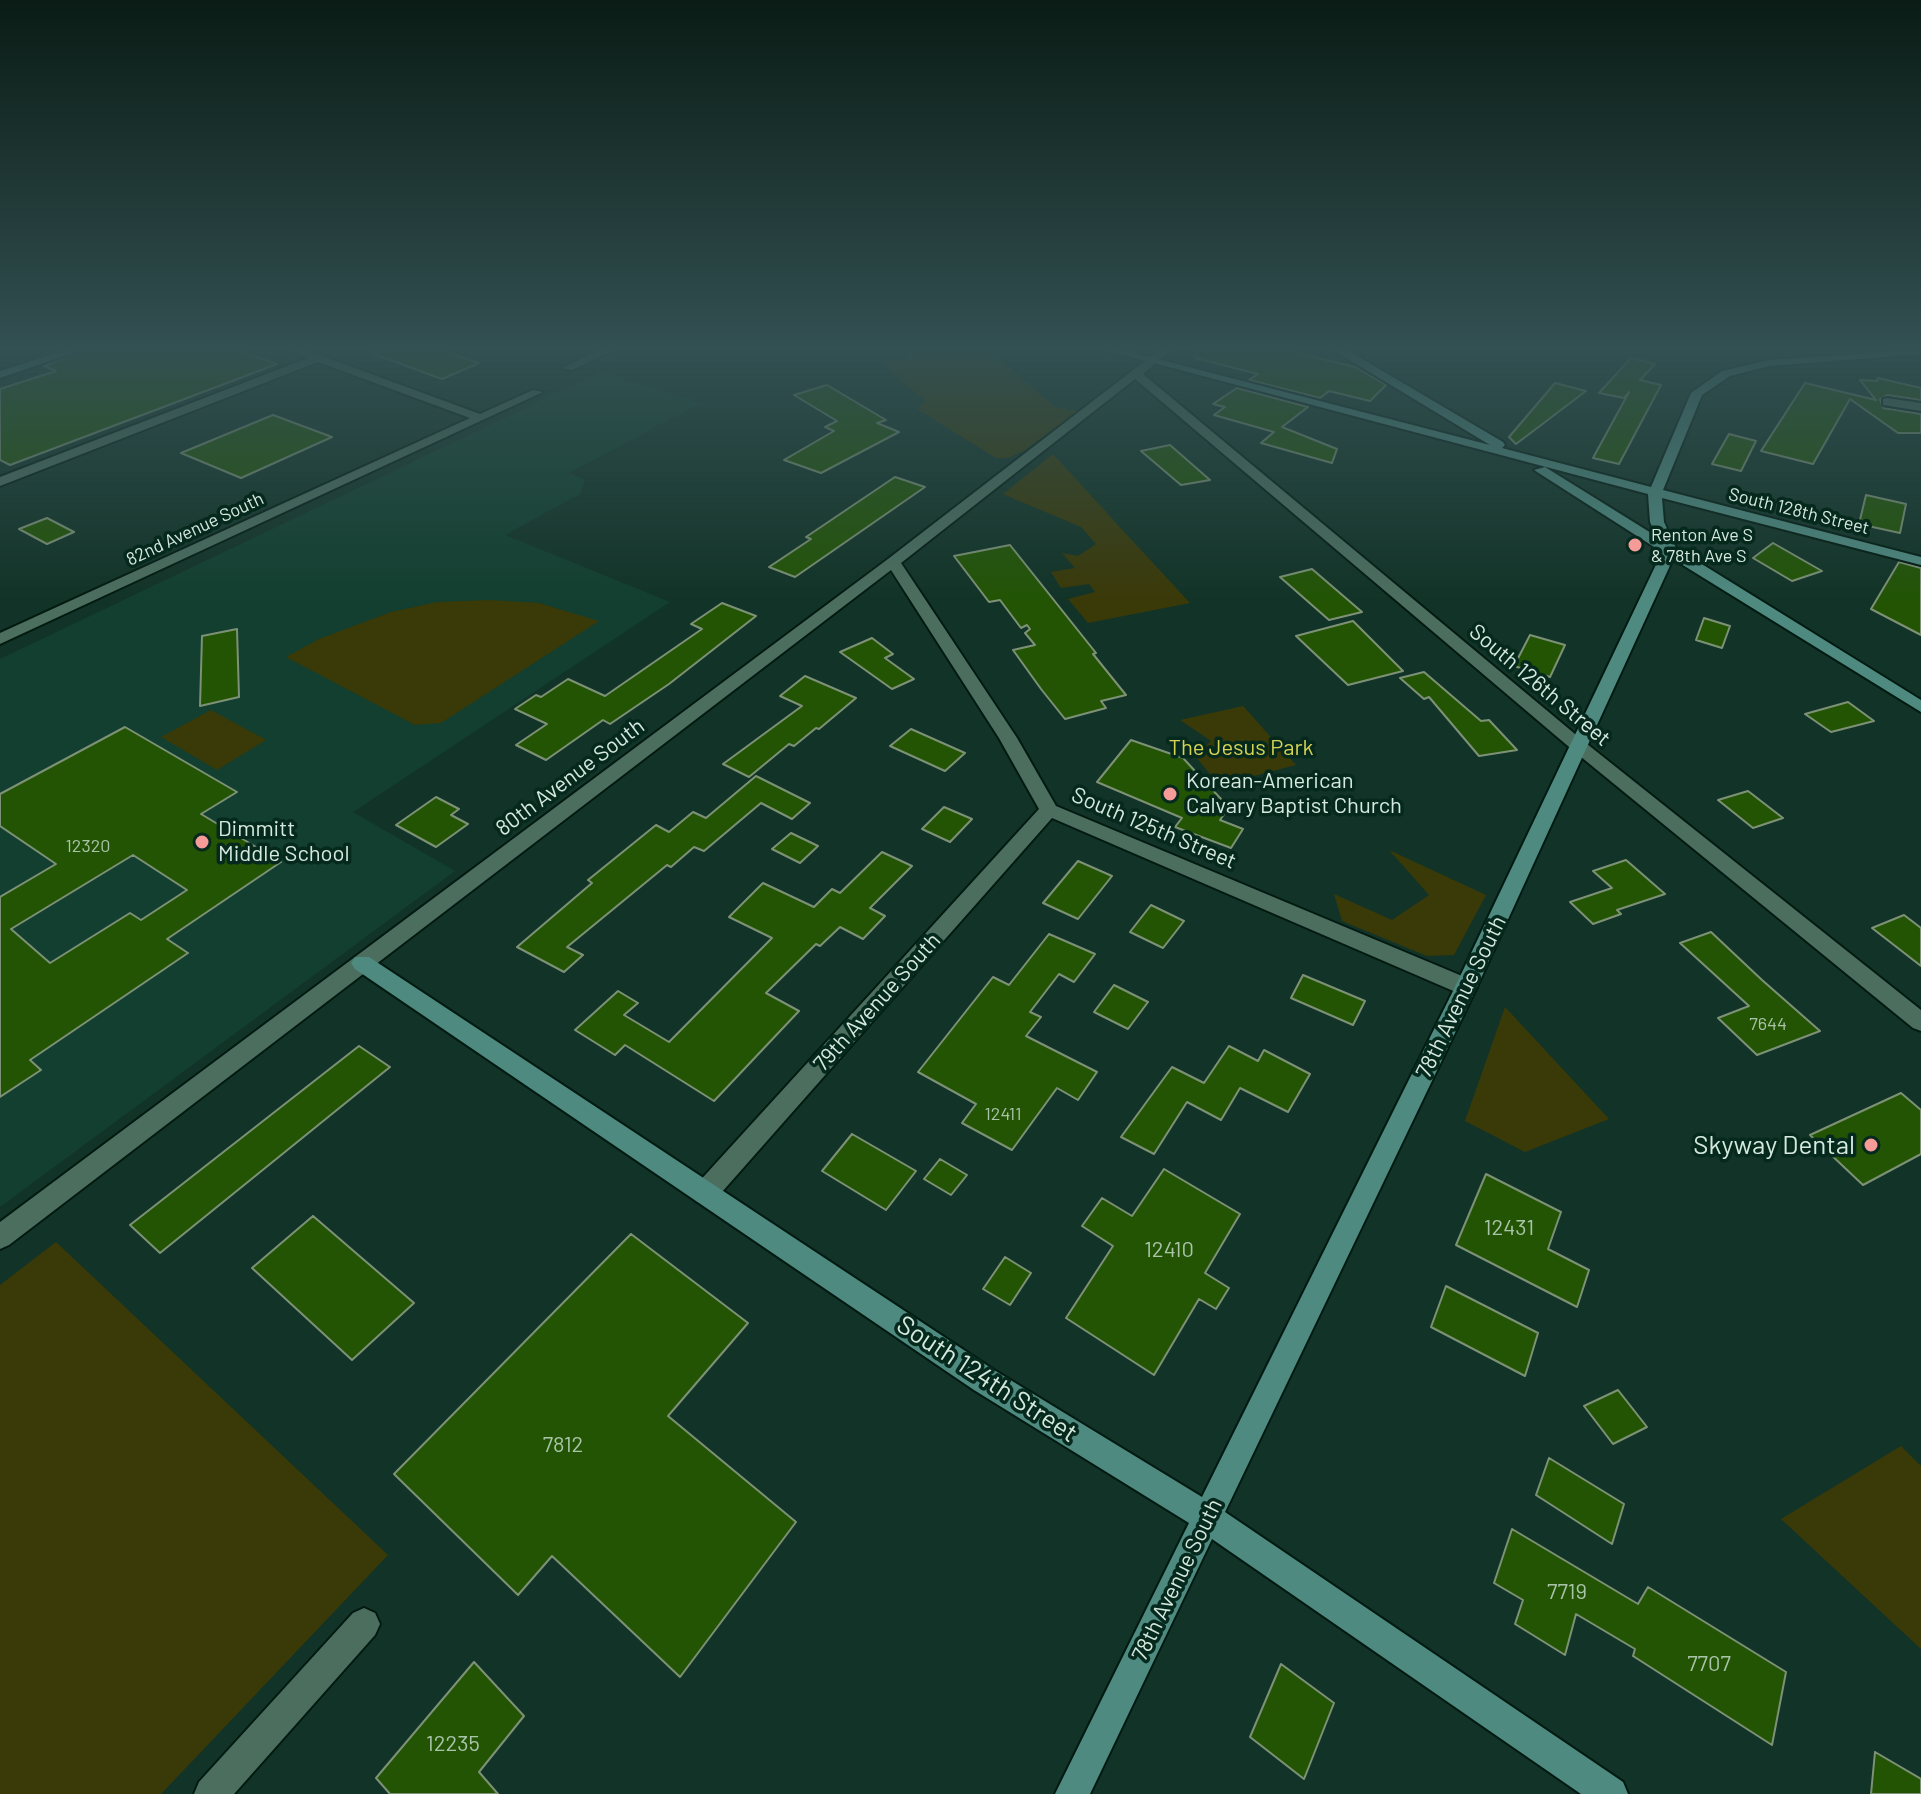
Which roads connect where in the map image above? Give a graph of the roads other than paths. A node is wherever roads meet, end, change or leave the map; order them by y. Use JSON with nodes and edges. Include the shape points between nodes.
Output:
{"nodes":[{"id":1,"x":124,"y":434,"type":"edge"},
{"id":2,"x":446,"y":434,"type":"edge"},
{"id":3,"x":1060,"y":434,"type":"edge"},
{"id":4,"x":1207,"y":434,"type":"edge"},
{"id":5,"x":1428,"y":434,"type":"edge"},
{"id":6,"x":1480,"y":434,"type":"edge"},
{"id":7,"x":1680,"y":434,"type":"edge"},
{"id":8,"x":1522,"y":459,"type":"junction"},
{"id":9,"x":0,"y":482,"type":"edge"},
{"id":10,"x":1655,"y":493,"type":"junction"},
{"id":11,"x":1670,"y":551,"type":"junction"},
{"id":12,"x":1921,"y":561,"type":"edge"},
{"id":13,"x":893,"y":562,"type":"junction"},
{"id":14,"x":0,"y":639,"type":"edge"},
{"id":15,"x":1921,"y":707,"type":"edge"},
{"id":16,"x":1581,"y":748,"type":"junction"},
{"id":17,"x":1049,"y":810,"type":"junction"},
{"id":18,"x":362,"y":963,"type":"junction"},
{"id":19,"x":1466,"y":987,"type":"junction"},
{"id":20,"x":1921,"y":1022,"type":"edge"},
{"id":21,"x":705,"y":1193,"type":"junction"},
{"id":22,"x":0,"y":1237,"type":"edge"},
{"id":23,"x":1207,"y":1517,"type":"junction"},
{"id":24,"x":364,"y":1624,"type":"dead end"},
{"id":25,"x":211,"y":1794,"type":"edge"},
{"id":26,"x":1072,"y":1794,"type":"edge"},
{"id":27,"x":1611,"y":1794,"type":"edge"}],
"edges":[{"from":1,"to":9,"type":"street"},
{"from":2,"to":14,"type":"street","name":"82nd Avenue South"},
{"from":3,"to":13,"type":"street","name":"80th Avenue South"},
{"from":4,"to":16,"type":"street","name":"South 126th Street"},
{"from":5,"to":8,"type":"street","name":"South 128th Street"},
{"from":6,"to":8,"type":"street"},
{"from":7,"to":10,"type":"street"},
{"from":8,"to":10,"type":"street","name":"South 128th Street"},
{"from":8,"to":11,"type":"street"},
{"from":10,"to":11,"type":"street","via":[[1657,522]]},
{"from":10,"to":12,"type":"street","name":"South 128th Street"},
{"from":11,"to":15,"type":"street"},
{"from":11,"to":16,"type":"street","name":"78th Avenue South"},
{"from":13,"to":17,"type":"street","name":"South 125th Street"},
{"from":13,"to":18,"type":"street","name":"80th Avenue South"},
{"from":16,"to":19,"type":"street","name":"78th Avenue South"},
{"from":16,"to":20,"type":"street","name":"South 126th Street"},
{"from":17,"to":19,"type":"street","name":"South 125th Street"},
{"from":17,"to":21,"type":"street","name":"79th Avenue South"},
{"from":18,"to":21,"type":"street","name":"South 124th Street"},
{"from":18,"to":22,"type":"street","name":"80th Avenue South"},
{"from":19,"to":23,"type":"street","name":"78th Avenue South"},
{"from":21,"to":23,"type":"street","name":"South 124th Street","via":[[984,1380]]},
{"from":23,"to":26,"type":"street","name":"78th Avenue South"},
{"from":23,"to":27,"type":"street","name":"South 124th Street"},
{"from":24,"to":25,"type":"street"}]}
